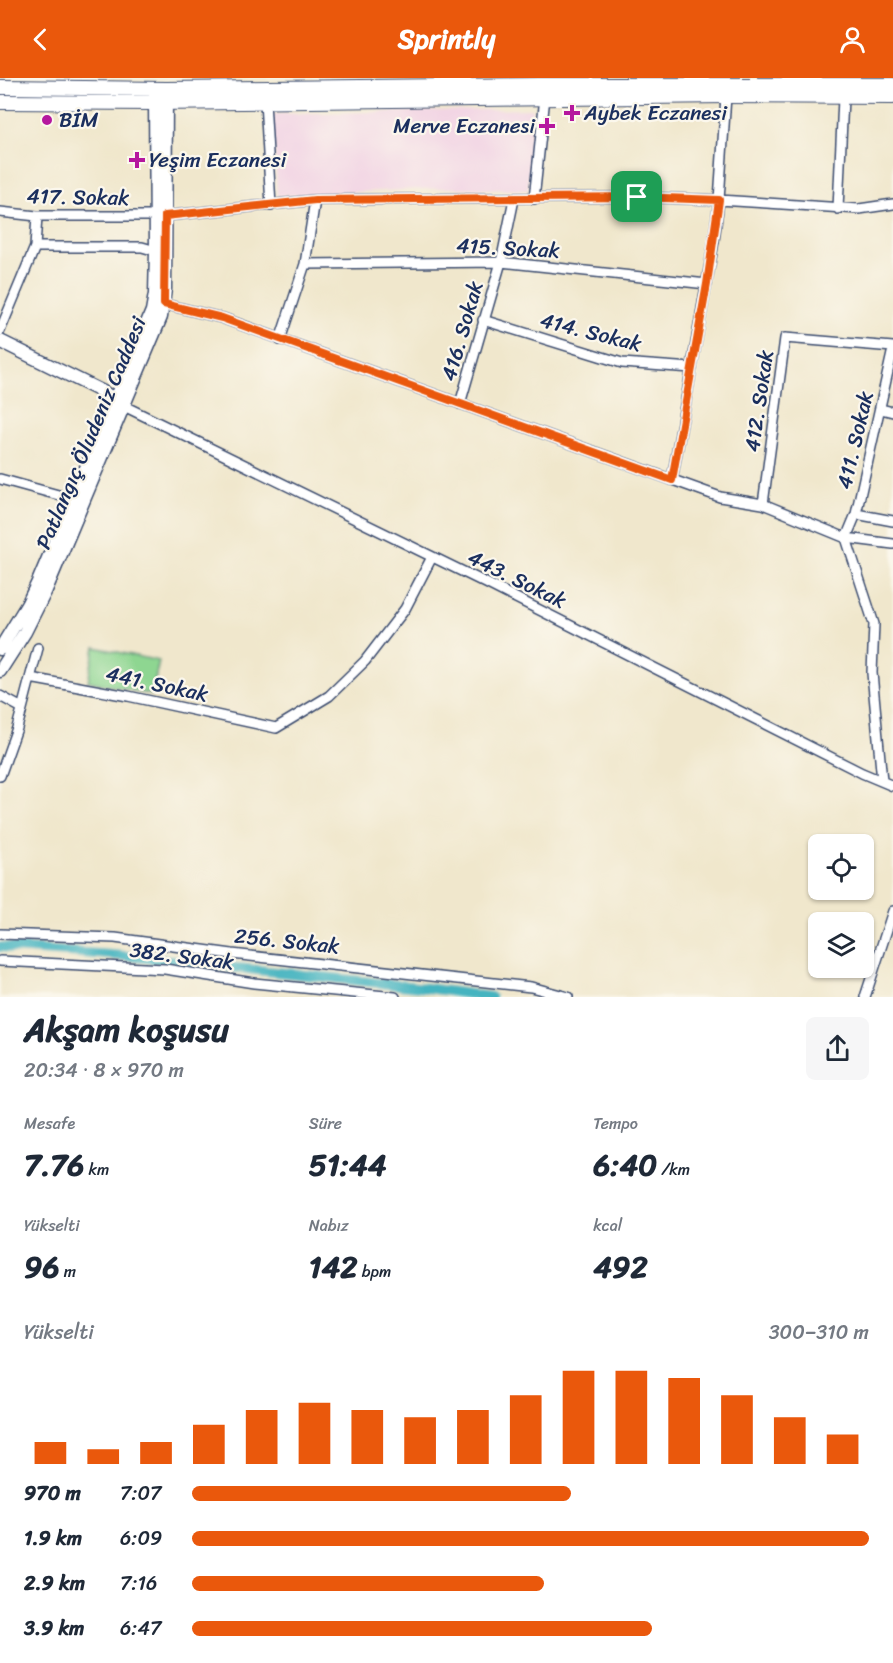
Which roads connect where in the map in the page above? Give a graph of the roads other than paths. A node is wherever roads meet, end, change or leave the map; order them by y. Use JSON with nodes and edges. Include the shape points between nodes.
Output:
{"nodes":[{"id":1,"x":49,"y":83,"type":"edge"},
{"id":2,"x":137,"y":83,"type":"edge"},
{"id":3,"x":893,"y":85,"type":"edge"},
{"id":4,"x":0,"y":87,"type":"edge"},
{"id":5,"x":572,"y":87,"type":"edge"},
{"id":6,"x":266,"y":89,"type":"edge"},
{"id":7,"x":161,"y":96,"type":"junction"},
{"id":8,"x":726,"y":96,"type":"junction"},
{"id":9,"x":544,"y":97,"type":"junction"},
{"id":10,"x":893,"y":97,"type":"edge"},
{"id":11,"x":843,"y":98,"type":"junction"},
{"id":12,"x":0,"y":102,"type":"edge"},
{"id":13,"x":514,"y":199,"type":"junction"},
{"id":14,"x":534,"y":199,"type":"junction"},
{"id":15,"x":315,"y":200,"type":"junction"},
{"id":16,"x":719,"y":200,"type":"junction"},
{"id":17,"x":893,"y":204,"type":"edge"},
{"id":18,"x":271,"y":206,"type":"junction"},
{"id":19,"x":838,"y":209,"type":"junction"},
{"id":20,"x":0,"y":212,"type":"edge"},
{"id":21,"x":37,"y":216,"type":"junction"},
{"id":22,"x":160,"y":216,"type":"junction"},
{"id":23,"x":35,"y":248,"type":"junction"},
{"id":24,"x":156,"y":251,"type":"junction"},
{"id":25,"x":501,"y":262,"type":"junction"},
{"id":26,"x":305,"y":264,"type":"junction"},
{"id":27,"x":707,"y":284,"type":"junction"},
{"id":28,"x":164,"y":304,"type":"junction"},
{"id":29,"x":483,"y":320,"type":"junction"},
{"id":30,"x":0,"y":331,"type":"edge"},
{"id":31,"x":280,"y":340,"type":"junction"},
{"id":32,"x":0,"y":341,"type":"edge"},
{"id":33,"x":893,"y":348,"type":"edge"},
{"id":34,"x":692,"y":368,"type":"junction"},
{"id":35,"x":120,"y":403,"type":"junction"},
{"id":36,"x":460,"y":404,"type":"junction"},
{"id":37,"x":881,"y":409,"type":"junction"},
{"id":38,"x":893,"y":412,"type":"edge"},
{"id":39,"x":0,"y":479,"type":"edge"},
{"id":40,"x":672,"y":480,"type":"junction"},
{"id":41,"x":73,"y":499,"type":"junction"},
{"id":42,"x":763,"y":504,"type":"junction"},
{"id":43,"x":856,"y":513,"type":"junction"},
{"id":44,"x":893,"y":521,"type":"edge"},
{"id":45,"x":846,"y":538,"type":"junction"},
{"id":46,"x":893,"y":544,"type":"edge"},
{"id":47,"x":432,"y":557,"type":"junction"},
{"id":48,"x":39,"y":648,"type":"dead end"},
{"id":49,"x":0,"y":650,"type":"edge"},
{"id":50,"x":0,"y":671,"type":"edge"},
{"id":51,"x":30,"y":678,"type":"junction"},
{"id":52,"x":0,"y":696,"type":"edge"},
{"id":53,"x":22,"y":708,"type":"junction"},
{"id":54,"x":0,"y":776,"type":"edge"},
{"id":55,"x":882,"y":781,"type":"junction"},
{"id":56,"x":893,"y":786,"type":"edge"},
{"id":57,"x":893,"y":911,"type":"edge"},
{"id":58,"x":0,"y":934,"type":"edge"},
{"id":59,"x":0,"y":961,"type":"edge"},
{"id":60,"x":395,"y":997,"type":"edge"},
{"id":61,"x":568,"y":997,"type":"edge"},
{"id":62,"x":865,"y":997,"type":"edge"}],
"edges":[{"from":1,"to":2,"type":"main road"},
{"from":1,"to":4,"type":"main road"},
{"from":2,"to":7,"type":"main road"},
{"from":3,"to":5,"type":"main road"},
{"from":5,"to":6,"type":"main road"},
{"from":5,"to":8,"type":"main road"},
{"from":5,"to":9,"type":"main road"},
{"from":6,"to":7,"type":"main road"},
{"from":6,"to":9,"type":"main road"},
{"from":6,"to":18,"type":"street"},
{"from":7,"to":12,"type":"main road"},
{"from":7,"to":22,"type":"main road","name":"Patlangıç Öludeniz Caddesi"},
{"from":8,"to":11,"type":"main road"},
{"from":8,"to":16,"type":"street"},
{"from":9,"to":14,"type":"street"},
{"from":10,"to":11,"type":"main road"},
{"from":11,"to":19,"type":"street"},
{"from":13,"to":14,"type":"street","name":"417. Sokak"},
{"from":13,"to":15,"type":"street","name":"417. Sokak"},
{"from":13,"to":25,"type":"street","name":"416. Sokak"},
{"from":14,"to":16,"type":"street","name":"417. Sokak"},
{"from":15,"to":18,"type":"street","name":"417. Sokak"},
{"from":15,"to":26,"type":"street"},
{"from":16,"to":19,"type":"street","name":"417. Sokak"},
{"from":16,"to":27,"type":"street"},
{"from":17,"to":19,"type":"street","name":"417. Sokak"},
{"from":18,"to":22,"type":"street","name":"417. Sokak"},
{"from":20,"to":21,"type":"street","name":"417. Sokak"},
{"from":21,"to":22,"type":"street","name":"417. Sokak"},
{"from":21,"to":23,"type":"street"},
{"from":22,"to":24,"type":"main road","name":"Patlangıç Öludeniz Caddesi"},
{"from":22,"to":28,"type":"main road","name":"Patlangıç Öludeniz Caddesi"},
{"from":23,"to":24,"type":"street","via":[[142,247]]},
{"from":23,"to":30,"type":"street"},
{"from":24,"to":35,"type":"main road","name":"Patlangıç Öludeniz Caddesi","via":[[152,311]]},
{"from":25,"to":26,"type":"street","name":"415. Sokak"},
{"from":25,"to":27,"type":"street","name":"415. Sokak"},
{"from":25,"to":29,"type":"street","name":"416. Sokak"},
{"from":26,"to":31,"type":"street"},
{"from":27,"to":34,"type":"street"},
{"from":28,"to":31,"type":"street","via":[[222,318]]},
{"from":28,"to":35,"type":"main road","name":"Patlangıç Öludeniz Caddesi","via":[[158,328]]},
{"from":29,"to":34,"type":"street","name":"414. Sokak","via":[[622,363]]},
{"from":29,"to":36,"type":"street","name":"416. Sokak"},
{"from":31,"to":36,"type":"street"},
{"from":32,"to":35,"type":"main road"},
{"from":33,"to":37,"type":"street","name":"411. Sokak"},
{"from":33,"to":42,"type":"street","name":"412. Sokak","via":[[785,338]]},
{"from":34,"to":40,"type":"street"},
{"from":35,"to":41,"type":"main road","name":"Patlangıç Öludeniz Caddesi"},
{"from":35,"to":47,"type":"street","name":"443. Sokak"},
{"from":35,"to":50,"type":"main road","name":"Patlangıç Öludeniz Caddesi","via":[[46,590]]},
{"from":36,"to":40,"type":"street"},
{"from":37,"to":38,"type":"street"},
{"from":37,"to":43,"type":"street","name":"411. Sokak"},
{"from":39,"to":41,"type":"street"},
{"from":40,"to":42,"type":"street","via":[[720,496]]},
{"from":41,"to":49,"type":"main road","name":"Patlangıç Öludeniz Caddesi","via":[[27,605]]},
{"from":42,"to":45,"type":"street"},
{"from":43,"to":44,"type":"street"},
{"from":43,"to":45,"type":"street","name":"411. Sokak"},
{"from":45,"to":46,"type":"street"},
{"from":45,"to":55,"type":"street","via":[[874,624],[872,673]]},
{"from":47,"to":51,"type":"street","name":"441. Sokak","via":[[405,609],[365,661],[329,696],[276,728]]},
{"from":47,"to":55,"type":"street","name":"443. Sokak"},
{"from":48,"to":51,"type":"street"},
{"from":51,"to":53,"type":"street"},
{"from":52,"to":53,"type":"street"},
{"from":53,"to":54,"type":"street"},
{"from":55,"to":56,"type":"street","name":"443. Sokak"},
{"from":57,"to":62,"type":"street"},
{"from":58,"to":61,"type":"street","name":"256. Sokak","via":[[115,938],[531,987]]},
{"from":59,"to":60,"type":"street","name":"382. Sokak","via":[[165,969],[254,983]]}]}
